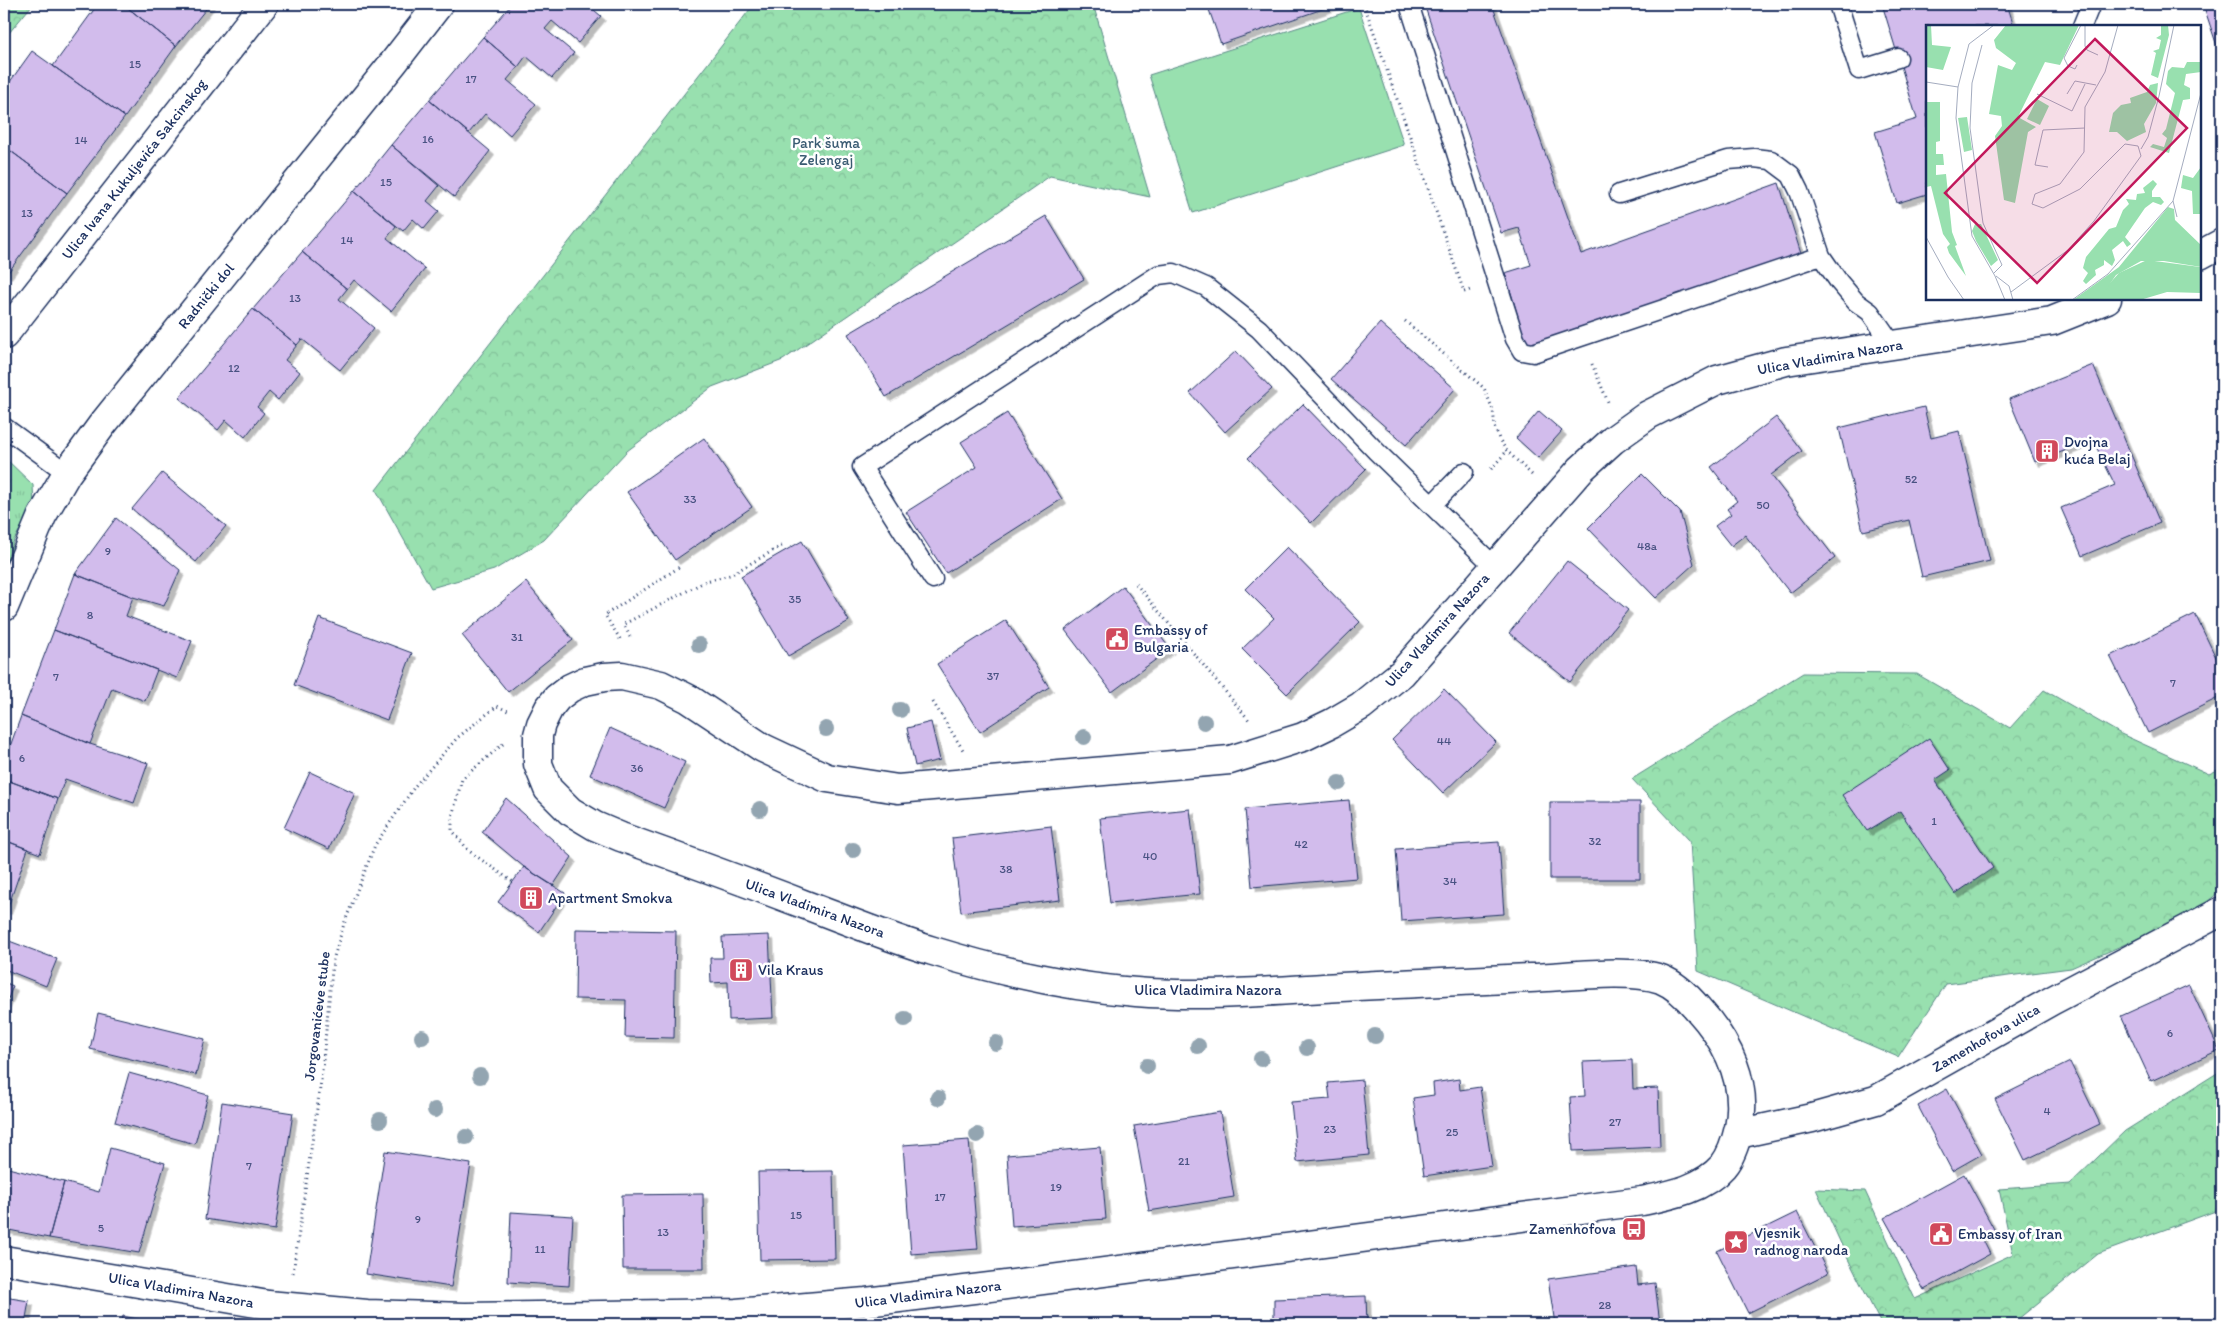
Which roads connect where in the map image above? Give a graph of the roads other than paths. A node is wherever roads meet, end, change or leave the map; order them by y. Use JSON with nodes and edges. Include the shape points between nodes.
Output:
{"nodes":[{"id":1,"x":264,"y":4,"type":"edge"},
{"id":2,"x":439,"y":4,"type":"edge"},
{"id":3,"x":1408,"y":4,"type":"edge"},
{"id":4,"x":1838,"y":4,"type":"edge"},
{"id":5,"x":2091,"y":4,"type":"edge"},
{"id":6,"x":2082,"y":25,"type":"edge"},
{"id":7,"x":1898,"y":58,"type":"dead end"},
{"id":8,"x":1619,"y":194,"type":"dead end"},
{"id":9,"x":2222,"y":242,"type":"edge"},
{"id":10,"x":2201,"y":254,"type":"edge"},
{"id":11,"x":1821,"y":256,"type":"junction"},
{"id":12,"x":2105,"y":300,"type":"edge"},
{"id":13,"x":4,"y":334,"type":"edge"},
{"id":14,"x":1893,"y":345,"type":"junction"},
{"id":15,"x":4,"y":426,"type":"edge"},
{"id":16,"x":1464,"y":472,"type":"dead end"},
{"id":17,"x":67,"y":473,"type":"junction"},
{"id":18,"x":1432,"y":505,"type":"junction"},
{"id":19,"x":1494,"y":566,"type":"junction"},
{"id":20,"x":933,"y":579,"type":"dead end"},
{"id":21,"x":4,"y":607,"type":"edge"},
{"id":22,"x":2222,"y":911,"type":"edge"},
{"id":23,"x":1738,"y":1134,"type":"junction"},
{"id":24,"x":4,"y":1260,"type":"edge"}],
"edges":[{"from":1,"to":13,"type":"street","name":"Ulica Ivana Kukuljevića Sakcinskog"},
{"from":2,"to":17,"type":"street","name":"Radnički dol"},
{"from":3,"to":11,"type":"lane","via":[[1515,339],[1522,351],[1533,353]]},
{"from":4,"to":7,"type":"lane","via":[[1859,70]]},
{"from":5,"to":6,"type":"lane"},
{"from":8,"to":11,"type":"lane","via":[[1728,160],[1771,160],[1791,175]]},
{"from":9,"to":10,"type":"street"},
{"from":11,"to":14,"type":"lane","via":[[1856,302],[1870,312]]},
{"from":12,"to":14,"type":"street","name":"Ulica Vladimira Nazora","via":[[2052,321]]},
{"from":14,"to":19,"type":"street","name":"Ulica Vladimira Nazora","via":[[1786,361],[1717,380],[1648,415],[1581,469]]},
{"from":15,"to":17,"type":"lane"},
{"from":16,"to":18,"type":"lane"},
{"from":17,"to":21,"type":"street","name":"Radnički dol","via":[[42,516]]},
{"from":18,"to":19,"type":"lane"},
{"from":18,"to":20,"type":"lane","via":[[1259,329],[1206,287],[1174,273],[1158,275],[862,468]]},
{"from":19,"to":23,"type":"street","name":"Ulica Vladimira Nazora","via":[[1402,672],[1382,690],[1332,723],[1304,736],[1230,760],[898,789],[827,778],[763,748],[661,685],[642,679],[604,676],[570,688],[557,698],[541,724],[538,764],[548,788],[570,811],[595,826],[931,951],[1004,970],[1136,992],[1233,994],[1630,974],[1662,980],[1692,1001],[1711,1023],[1735,1065],[1742,1098]]},
{"from":22,"to":23,"type":"street","name":"Zamenhofova ulica","via":[[2053,1000],[1876,1100]]},
{"from":23,"to":24,"type":"street","name":"Ulica Vladimira Nazora","via":[[1726,1162],[1711,1177],[1684,1191],[1642,1201],[1116,1271],[802,1308],[650,1315],[465,1317],[367,1314],[268,1305]]}]}
